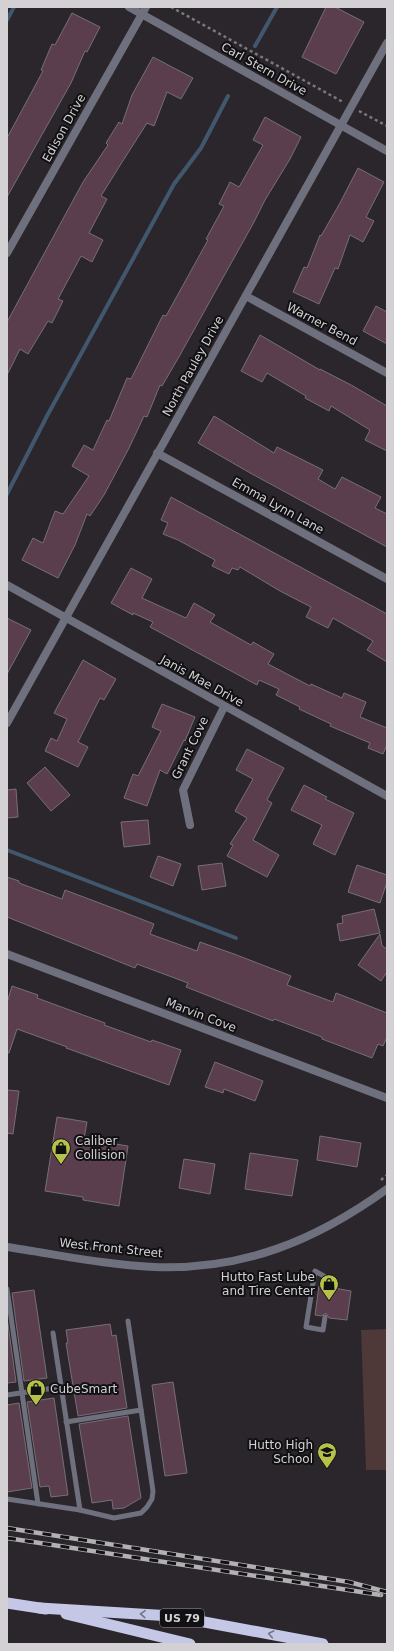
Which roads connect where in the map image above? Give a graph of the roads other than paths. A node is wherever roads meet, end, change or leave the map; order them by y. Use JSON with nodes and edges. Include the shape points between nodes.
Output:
{"nodes":[{"id":1,"x":129,"y":7,"type":"edge"},
{"id":2,"x":144,"y":11,"type":"edge"},
{"id":3,"x":387,"y":43,"type":"edge"},
{"id":4,"x":342,"y":126,"type":"junction"},
{"id":5,"x":387,"y":151,"type":"edge"},
{"id":6,"x":7,"y":253,"type":"edge"},
{"id":7,"x":246,"y":296,"type":"junction"},
{"id":8,"x":387,"y":373,"type":"edge"},
{"id":9,"x":157,"y":453,"type":"junction"},
{"id":10,"x":387,"y":579,"type":"edge"},
{"id":11,"x":7,"y":585,"type":"edge"},
{"id":12,"x":65,"y":617,"type":"junction"},
{"id":13,"x":224,"y":707,"type":"junction"},
{"id":14,"x":7,"y":723,"type":"edge"},
{"id":15,"x":387,"y":796,"type":"edge"},
{"id":16,"x":190,"y":825,"type":"dead end"},
{"id":17,"x":7,"y":954,"type":"edge"},
{"id":18,"x":387,"y":1098,"type":"edge"},
{"id":19,"x":387,"y":1188,"type":"edge"},
{"id":20,"x":7,"y":1247,"type":"edge"},
{"id":21,"x":330,"y":1288,"type":"dead end"},
{"id":22,"x":7,"y":1289,"type":"edge"},
{"id":23,"x":325,"y":1317,"type":"dead end"},
{"id":24,"x":128,"y":1321,"type":"dead end"},
{"id":25,"x":53,"y":1333,"type":"dead end"},
{"id":26,"x":61,"y":1387,"type":"junction"},
{"id":27,"x":21,"y":1393,"type":"junction"},
{"id":28,"x":7,"y":1395,"type":"edge"},
{"id":29,"x":142,"y":1410,"type":"junction"},
{"id":30,"x":66,"y":1422,"type":"junction"},
{"id":31,"x":7,"y":1499,"type":"edge"},
{"id":32,"x":38,"y":1504,"type":"junction"},
{"id":33,"x":80,"y":1510,"type":"junction"},
{"id":34,"x":7,"y":1603,"type":"edge"},
{"id":35,"x":40,"y":1608,"type":"junction"},
{"id":36,"x":166,"y":1642,"type":"edge"},
{"id":37,"x":190,"y":1644,"type":"edge"},
{"id":38,"x":323,"y":1644,"type":"edge"}],
"edges":[{"from":1,"to":2,"type":"street","name":"Carl Stern Drive"},
{"from":2,"to":4,"type":"street","name":"Carl Stern Drive"},
{"from":2,"to":6,"type":"street","name":"Edison Drive"},
{"from":3,"to":4,"type":"street","name":"North Pauley Drive"},
{"from":4,"to":5,"type":"street","name":"Carl Stern Drive"},
{"from":4,"to":7,"type":"street","name":"North Pauley Drive"},
{"from":7,"to":8,"type":"street","name":"Warner Bend"},
{"from":7,"to":9,"type":"street","name":"North Pauley Drive"},
{"from":9,"to":10,"type":"street","name":"Emma Lynn Lane"},
{"from":9,"to":12,"type":"street","name":"North Pauley Drive"},
{"from":11,"to":12,"type":"street","name":"Janis Mae Drive"},
{"from":12,"to":13,"type":"street","name":"Janis Mae Drive"},
{"from":12,"to":14,"type":"street","name":"North Pauley Drive"},
{"from":13,"to":15,"type":"street","name":"Janis Mae Drive"},
{"from":13,"to":16,"type":"street","name":"Grant Cove","via":[[183,790]]},
{"from":17,"to":18,"type":"street","name":"Marvin Cove"},
{"from":19,"to":20,"type":"street","name":"West Front Street","via":[[350,1215],[303,1239],[256,1255],[211,1265],[154,1267]]},
{"from":21,"to":23,"type":"lane","via":[[331,1280],[315,1271],[306,1328],[323,1330]]},
{"from":22,"to":27,"type":"lane"},
{"from":24,"to":29,"type":"lane"},
{"from":25,"to":26,"type":"lane"},
{"from":26,"to":27,"type":"lane"},
{"from":26,"to":30,"type":"lane"},
{"from":27,"to":28,"type":"lane"},
{"from":27,"to":32,"type":"lane"},
{"from":29,"to":30,"type":"lane"},
{"from":29,"to":33,"type":"lane","via":[[153,1491],[147,1508],[141,1513],[114,1518]]},
{"from":30,"to":33,"type":"lane"},
{"from":31,"to":32,"type":"lane"},
{"from":32,"to":33,"type":"lane"},
{"from":34,"to":35,"type":"highway","number":"US 79"},
{"from":35,"to":36,"type":"highway","number":"US 79"},
{"from":38,"to":35,"type":"highway","number":"US 79","one_way":true,"via":[[172,1616]]},
{"from":36,"to":37,"type":"highway","number":"US 79"}]}
